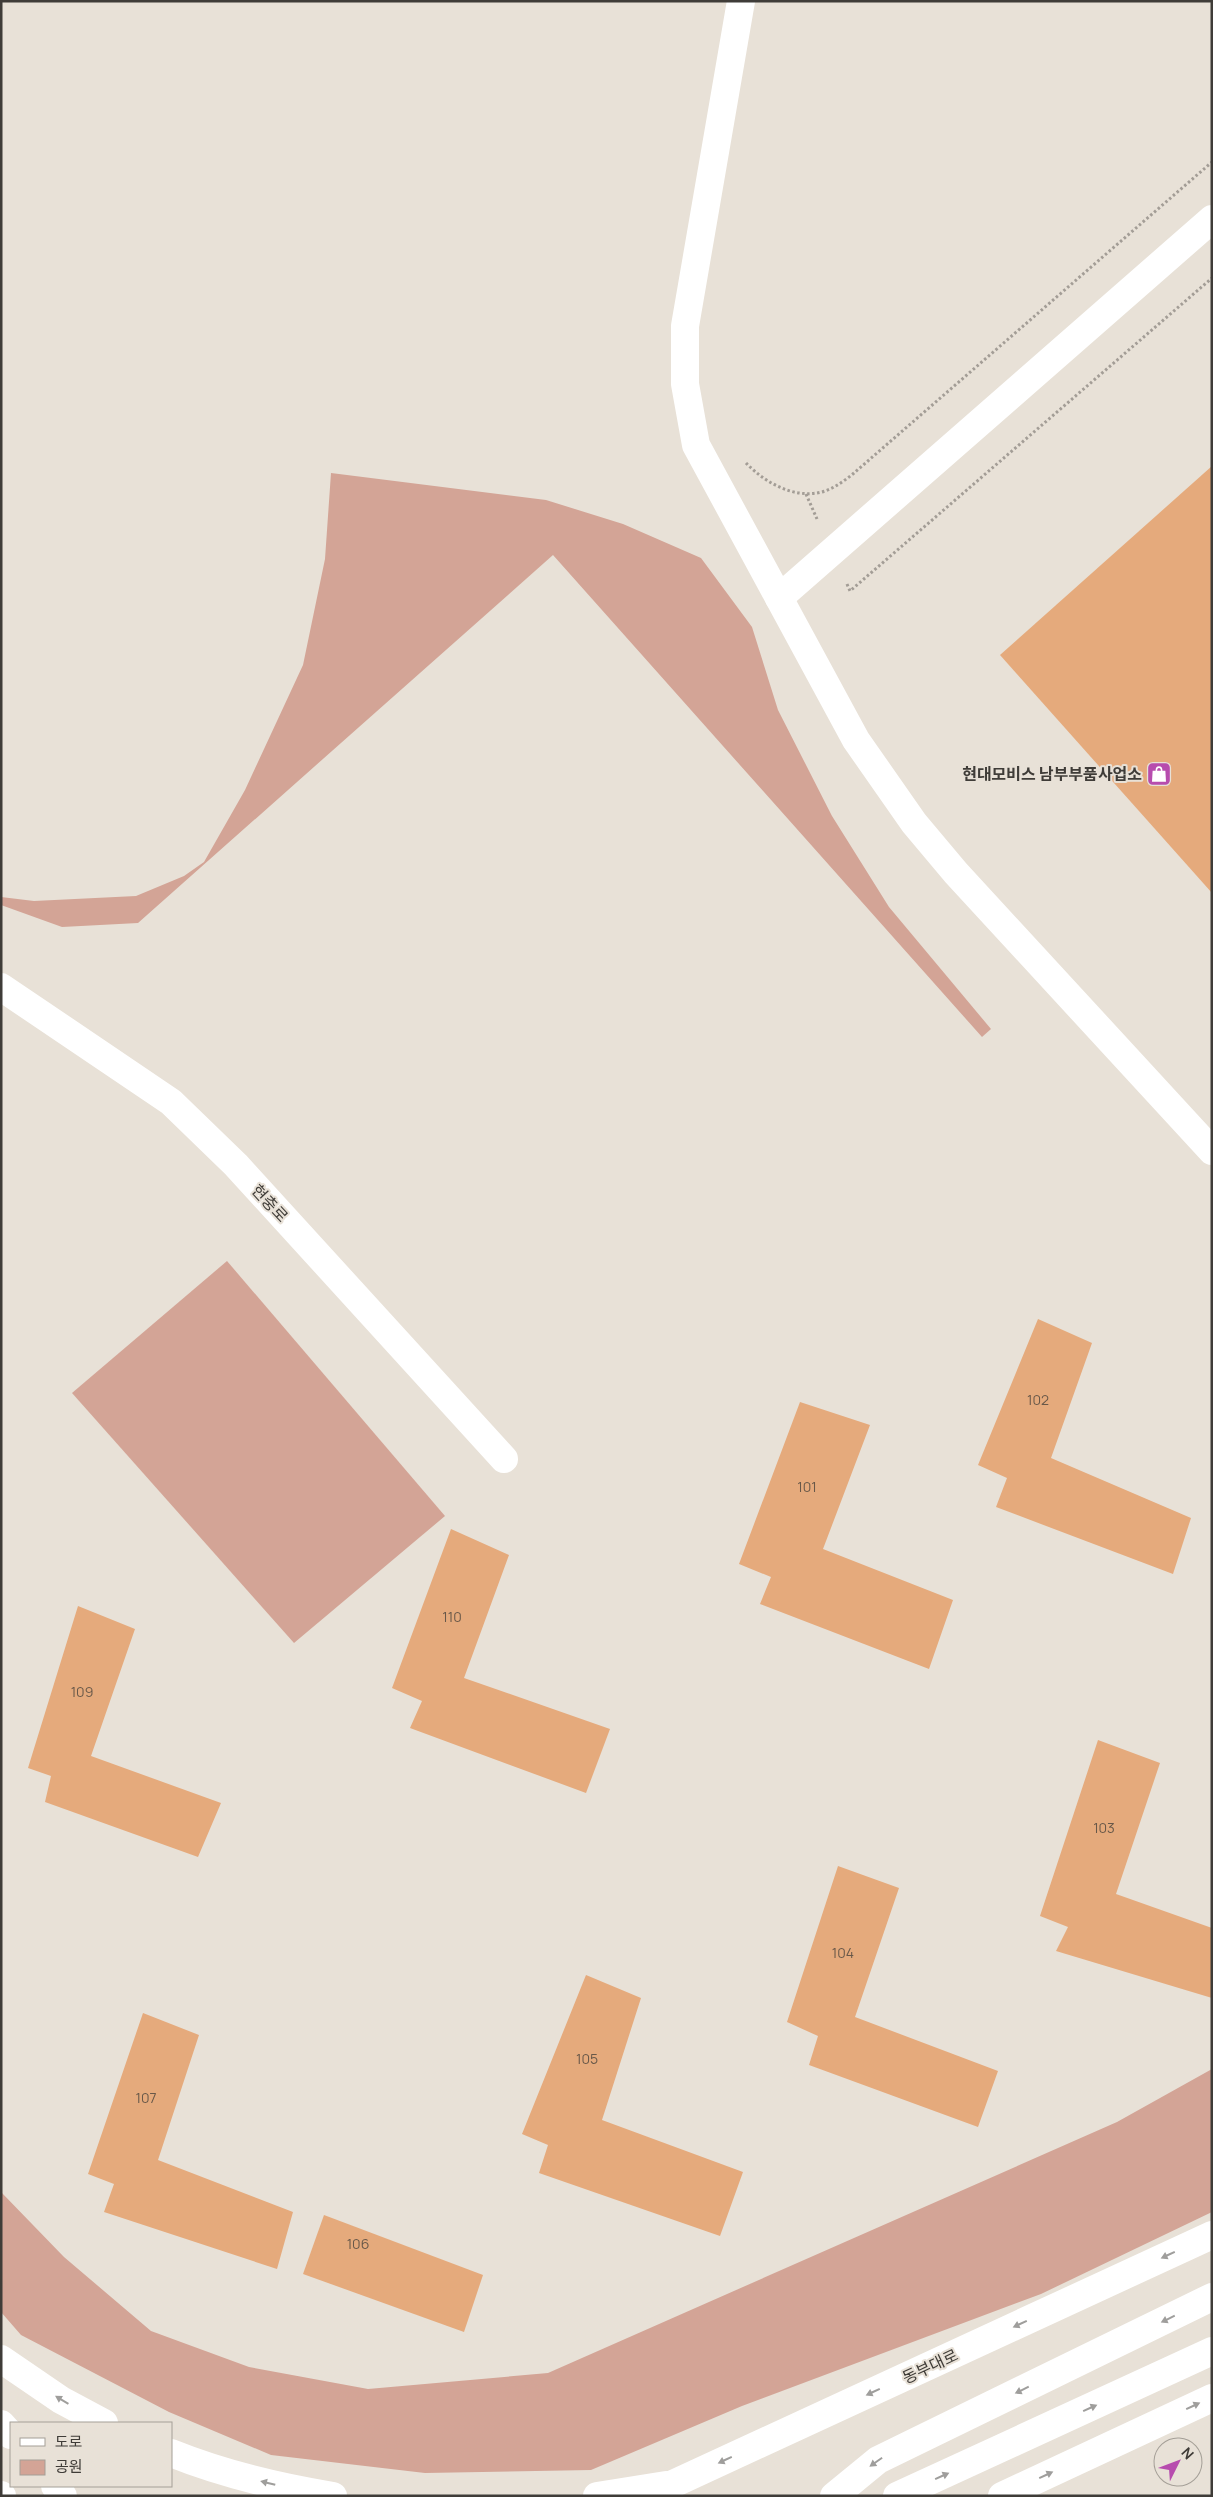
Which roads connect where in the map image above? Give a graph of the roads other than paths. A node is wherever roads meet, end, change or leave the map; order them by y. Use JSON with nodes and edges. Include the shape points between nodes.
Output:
{"nodes":[{"id":1,"x":741,"y":1,"type":"edge"},
{"id":2,"x":1212,"y":219,"type":"edge"},
{"id":3,"x":779,"y":598,"type":"junction"},
{"id":4,"x":1,"y":987,"type":"edge"},
{"id":5,"x":1212,"y":1151,"type":"edge"},
{"id":6,"x":504,"y":1459,"type":"dead end"},
{"id":7,"x":1212,"y":2235,"type":"edge"},
{"id":8,"x":1212,"y":2297,"type":"edge"},
{"id":9,"x":1212,"y":2351,"type":"edge"},
{"id":10,"x":1,"y":2359,"type":"edge"},
{"id":11,"x":1212,"y":2398,"type":"edge"},
{"id":12,"x":102,"y":2422,"type":"edge"},
{"id":13,"x":1,"y":2424,"type":"edge"},
{"id":14,"x":10,"y":2434,"type":"edge"},
{"id":15,"x":172,"y":2453,"type":"edge"},
{"id":16,"x":675,"y":2484,"type":"junction"},
{"id":17,"x":333,"y":2496,"type":"edge"},
{"id":18,"x":597,"y":2496,"type":"edge"},
{"id":19,"x":647,"y":2496,"type":"edge"},
{"id":20,"x":834,"y":2496,"type":"edge"},
{"id":21,"x":897,"y":2496,"type":"edge"},
{"id":22,"x":1002,"y":2496,"type":"edge"}],
"edges":[{"from":1,"to":3,"type":"main road","via":[[685,326],[685,384],[696,445]]},
{"from":2,"to":3,"type":"main road"},
{"from":3,"to":5,"type":"main road","via":[[856,740],[914,823],[956,873]]},
{"from":4,"to":6,"type":"main road","name":"현충로","via":[[171,1102],[236,1165]]},
{"from":7,"to":16,"type":"main road","name":"동부대로","one_way":true},
{"from":8,"to":20,"type":"main road","one_way":true,"via":[[878,2460]]},
{"from":21,"to":9,"type":"main road","one_way":true},
{"from":12,"to":10,"type":"main road","one_way":true,"via":[[61,2400]]},
{"from":22,"to":11,"type":"main road","one_way":true},
{"from":13,"to":14,"type":"main road"},
{"from":17,"to":15,"type":"main road","one_way":true,"via":[[220,2470]]},
{"from":16,"to":18,"type":"main road"},
{"from":16,"to":19,"type":"main road","name":"동부대로"}]}
